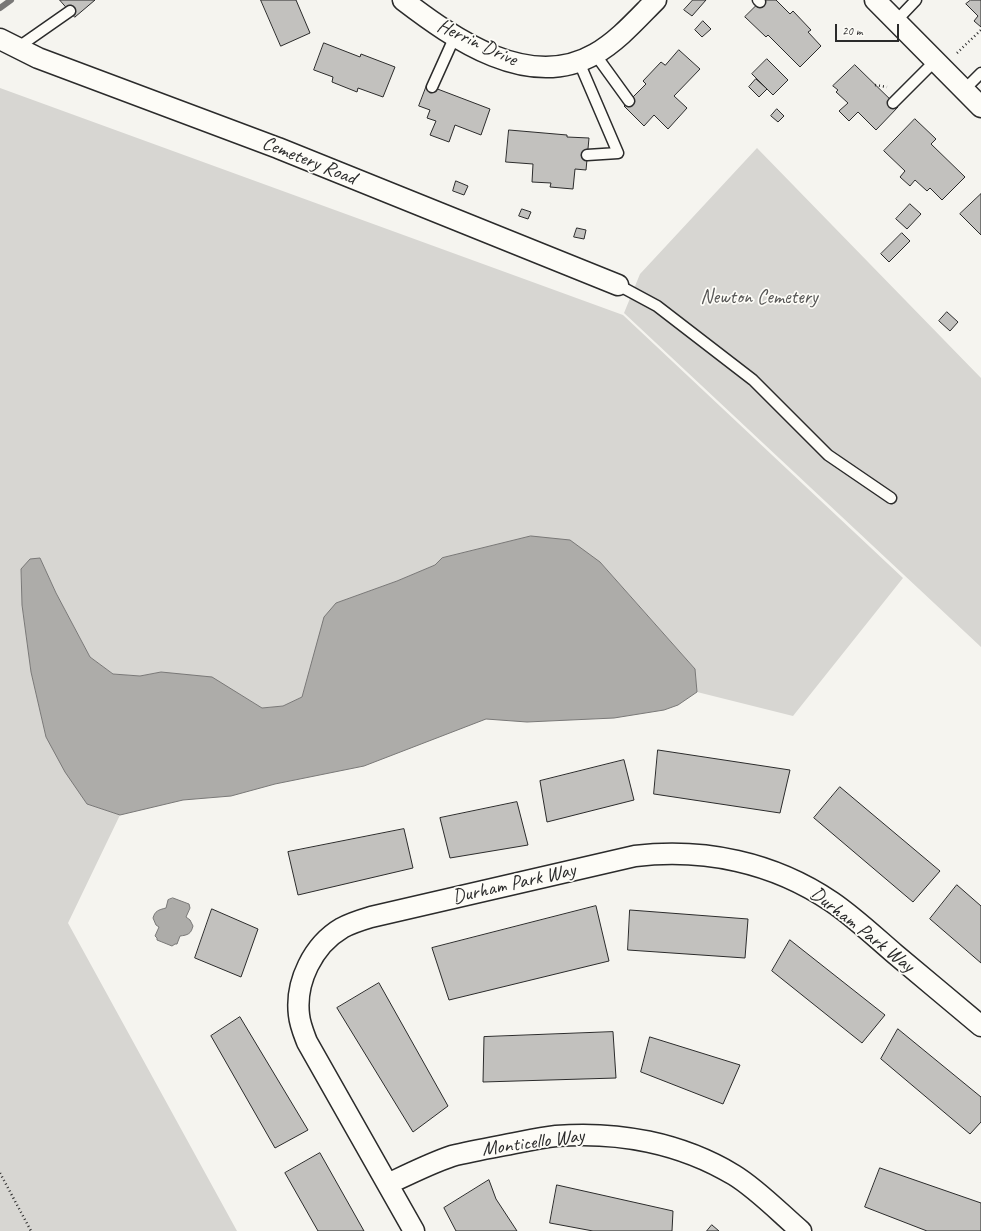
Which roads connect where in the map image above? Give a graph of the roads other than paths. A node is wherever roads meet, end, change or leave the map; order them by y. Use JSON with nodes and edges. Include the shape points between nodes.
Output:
{"nodes":[{"id":1,"x":402,"y":0,"type":"edge"},
{"id":2,"x":875,"y":0,"type":"edge"},
{"id":3,"x":916,"y":0,"type":"edge"},
{"id":4,"x":653,"y":1,"type":"edge"},
{"id":5,"x":70,"y":11,"type":"dead end"},
{"id":6,"x":896,"y":21,"type":"junction"},
{"id":7,"x":455,"y":36,"type":"junction"},
{"id":8,"x":8,"y":44,"type":"edge"},
{"id":9,"x":587,"y":58,"type":"junction"},
{"id":10,"x":938,"y":64,"type":"junction"},
{"id":11,"x":981,"y":73,"type":"edge"},
{"id":12,"x":432,"y":87,"type":"dead end"},
{"id":13,"x":964,"y":90,"type":"junction"},
{"id":14,"x":629,"y":101,"type":"dead end"},
{"id":15,"x":893,"y":102,"type":"dead end"},
{"id":16,"x":981,"y":107,"type":"edge"},
{"id":17,"x":587,"y":155,"type":"dead end"},
{"id":18,"x":618,"y":285,"type":"joint"},
{"id":19,"x":890,"y":498,"type":"dead end"},
{"id":20,"x":981,"y":1026,"type":"edge"},
{"id":21,"x":388,"y":1184,"type":"junction"},
{"id":22,"x":414,"y":1231,"type":"edge"},
{"id":23,"x":801,"y":1231,"type":"edge"}],
"edges":[{"from":1,"to":7,"type":"street","name":"Herrin Drive"},
{"from":2,"to":6,"type":"street"},
{"from":3,"to":6,"type":"lane"},
{"from":4,"to":9,"type":"street","name":"Herrin Drive","via":[[617,38]]},
{"from":5,"to":8,"type":"lane"},
{"from":6,"to":10,"type":"street"},
{"from":7,"to":9,"type":"street","name":"Herrin Drive","via":[[494,56],[523,65],[551,68]]},
{"from":7,"to":12,"type":"lane"},
{"from":8,"to":18,"type":"street","name":"Cemetery Road","via":[[46,61],[278,148]]},
{"from":9,"to":14,"type":"lane"},
{"from":9,"to":17,"type":"lane","via":[[618,153]]},
{"from":10,"to":13,"type":"street"},
{"from":10,"to":15,"type":"lane"},
{"from":11,"to":13,"type":"lane"},
{"from":13,"to":16,"type":"street"},
{"from":18,"to":19,"type":"lane","via":[[657,306],[753,380],[828,454]]},
{"from":20,"to":21,"type":"street","name":"Durham Park Way","via":[[832,902],[771,870],[712,856],[671,853],[635,856],[371,917],[332,934],[315,953],[300,988],[299,1015],[307,1042]]},
{"from":21,"to":22,"type":"street","name":"Durham Park Way"},
{"from":21,"to":23,"type":"street","name":"Monticello Way","via":[[452,1157],[472,1152],[555,1136],[606,1135],[674,1148],[712,1164],[734,1175],[754,1190]]}]}
